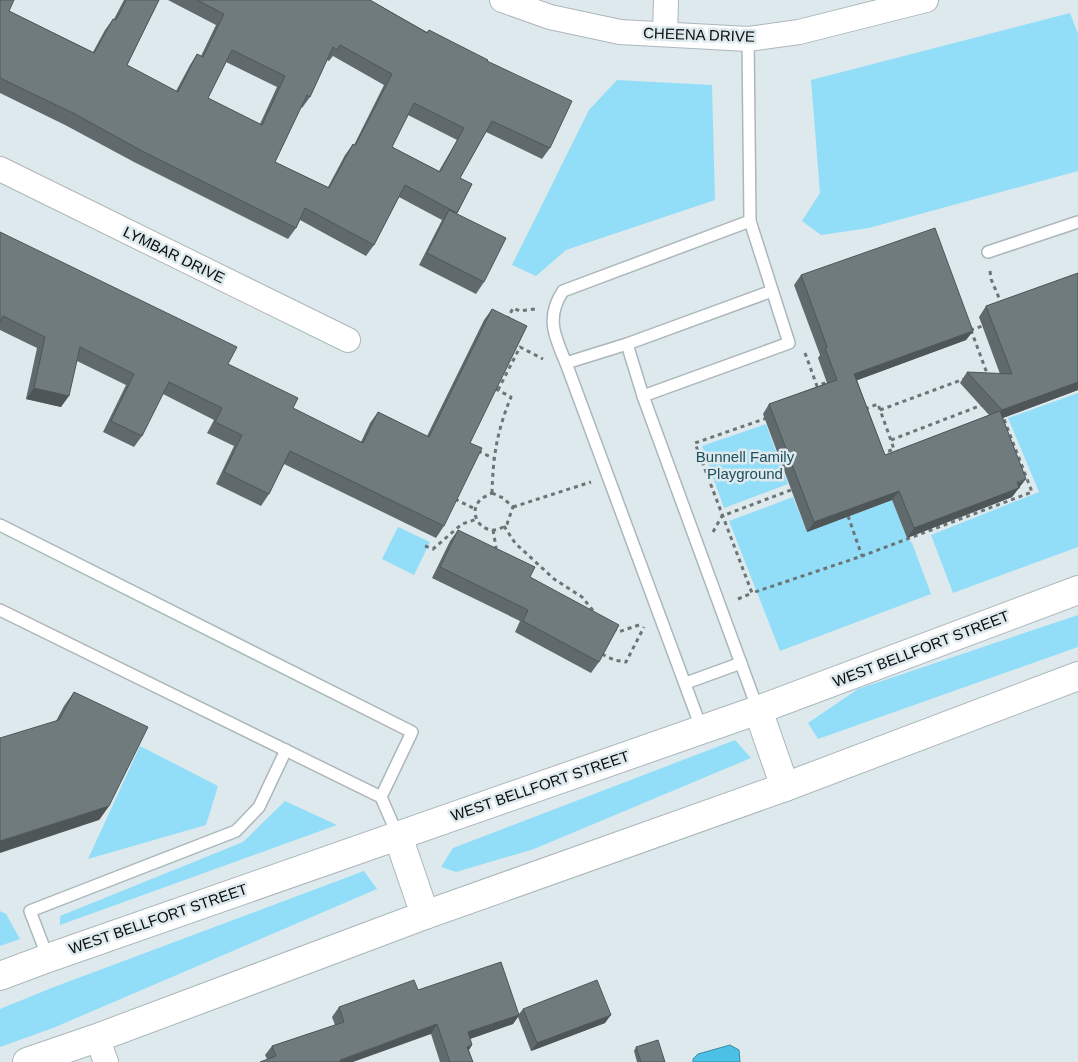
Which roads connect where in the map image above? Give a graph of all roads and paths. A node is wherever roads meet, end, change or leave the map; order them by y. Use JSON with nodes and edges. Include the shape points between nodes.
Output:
{"nodes":[{"id":1,"x":502,"y":0,"type":"edge"},
{"id":2,"x":666,"y":0,"type":"edge"},
{"id":3,"x":926,"y":0,"type":"edge"},
{"id":4,"x":665,"y":34,"type":"junction"},
{"id":5,"x":748,"y":39,"type":"junction"},
{"id":6,"x":0,"y":169,"type":"edge"},
{"id":7,"x":750,"y":221,"type":"junction"},
{"id":8,"x":1078,"y":222,"type":"edge"},
{"id":9,"x":988,"y":252,"type":"joint"},
{"id":10,"x":772,"y":291,"type":"junction"},
{"id":11,"x":554,"y":306,"type":"junction"},
{"id":12,"x":1003,"y":308,"type":"edge"},
{"id":13,"x":506,"y":322,"type":"edge"},
{"id":14,"x":989,"y":324,"type":"edge"},
{"id":15,"x":971,"y":330,"type":"junction"},
{"id":16,"x":961,"y":333,"type":"edge"},
{"id":17,"x":348,"y":340,"type":"dead end"},
{"id":18,"x":789,"y":343,"type":"junction"},
{"id":19,"x":627,"y":344,"type":"junction"},
{"id":20,"x":567,"y":368,"type":"junction"},
{"id":21,"x":968,"y":378,"type":"dead end"},
{"id":22,"x":988,"y":378,"type":"edge"},
{"id":23,"x":833,"y":380,"type":"edge"},
{"id":24,"x":643,"y":396,"type":"junction"},
{"id":25,"x":988,"y":402,"type":"edge"},
{"id":26,"x":999,"y":406,"type":"edge"},
{"id":27,"x":862,"y":410,"type":"edge"},
{"id":28,"x":880,"y":410,"type":"junction"},
{"id":29,"x":770,"y":417,"type":"edge"},
{"id":30,"x":891,"y":440,"type":"junction"},
{"id":31,"x":476,"y":450,"type":"edge"},
{"id":32,"x":878,"y":455,"type":"edge"},
{"id":33,"x":493,"y":458,"type":"junction"},
{"id":34,"x":609,"y":476,"type":"junction"},
{"id":35,"x":791,"y":490,"type":"dead end"},
{"id":36,"x":492,"y":493,"type":"junction"},
{"id":37,"x":455,"y":499,"type":"edge"},
{"id":38,"x":513,"y":506,"type":"junction"},
{"id":39,"x":475,"y":509,"type":"junction"},
{"id":40,"x":722,"y":516,"type":"junction"},
{"id":41,"x":848,"y":516,"type":"edge"},
{"id":42,"x":477,"y":519,"type":"junction"},
{"id":43,"x":719,"y":521,"type":"dead end"},
{"id":44,"x":0,"y":525,"type":"edge"},
{"id":45,"x":504,"y":526,"type":"junction"},
{"id":46,"x":493,"y":530,"type":"junction"},
{"id":47,"x":425,"y":546,"type":"dead end"},
{"id":48,"x":492,"y":553,"type":"edge"},
{"id":49,"x":862,"y":556,"type":"junction"},
{"id":50,"x":1078,"y":590,"type":"edge"},
{"id":51,"x":582,"y":598,"type":"junction"},
{"id":52,"x":578,"y":606,"type":"edge"},
{"id":53,"x":0,"y":610,"type":"edge"},
{"id":54,"x":599,"y":619,"type":"edge"},
{"id":55,"x":611,"y":627,"type":"edge"},
{"id":56,"x":602,"y":654,"type":"edge"},
{"id":57,"x":741,"y":663,"type":"junction"},
{"id":58,"x":1078,"y":676,"type":"edge"},
{"id":59,"x":686,"y":683,"type":"junction"},
{"id":60,"x":758,"y":710,"type":"junction"},
{"id":61,"x":702,"y":730,"type":"junction"},
{"id":62,"x":286,"y":750,"type":"junction"},
{"id":63,"x":786,"y":788,"type":"junction"},
{"id":64,"x":381,"y":797,"type":"junction"},
{"id":65,"x":398,"y":836,"type":"junction"},
{"id":66,"x":425,"y":915,"type":"junction"},
{"id":67,"x":48,"y":958,"type":"junction"},
{"id":68,"x":0,"y":976,"type":"edge"},
{"id":69,"x":102,"y":1050,"type":"edge"},
{"id":70,"x":27,"y":1062,"type":"edge"}],
"edges":[{"from":1,"to":4,"type":"street","name":"CHEENA DRIVE","via":[[550,17],[620,32]]},
{"from":2,"to":4,"type":"street"},
{"from":3,"to":5,"type":"street","name":"CHEENA DRIVE","via":[[798,32]]},
{"from":4,"to":5,"type":"street","name":"CHEENA DRIVE"},
{"from":5,"to":7,"type":"lane"},
{"from":6,"to":17,"type":"street","name":"LYMBAR DRIVE"},
{"from":7,"to":10,"type":"lane"},
{"from":7,"to":11,"type":"lane","via":[[563,291]]},
{"from":8,"to":9,"type":"lane"},
{"from":9,"to":12,"type":"path","via":[[991,279]]},
{"from":10,"to":18,"type":"lane"},
{"from":10,"to":19,"type":"lane"},
{"from":11,"to":13,"type":"path","via":[[520,311],[513,308]]},
{"from":11,"to":20,"type":"lane","via":[[556,340]]},
{"from":14,"to":15,"type":"path"},
{"from":15,"to":16,"type":"path"},
{"from":15,"to":22,"type":"path"},
{"from":18,"to":23,"type":"path","via":[[803,348],[817,386]]},
{"from":18,"to":24,"type":"lane"},
{"from":19,"to":20,"type":"lane"},
{"from":19,"to":24,"type":"lane"},
{"from":20,"to":33,"type":"path","via":[[520,347],[496,389],[511,397]]},
{"from":20,"to":34,"type":"lane"},
{"from":21,"to":28,"type":"path"},
{"from":24,"to":57,"type":"lane"},
{"from":25,"to":30,"type":"path"},
{"from":26,"to":49,"type":"path","via":[[1032,492]]},
{"from":27,"to":28,"type":"path","via":[[878,404]]},
{"from":28,"to":30,"type":"path"},
{"from":29,"to":40,"type":"path","via":[[695,443]]},
{"from":30,"to":32,"type":"path","via":[[894,449]]},
{"from":31,"to":33,"type":"path"},
{"from":33,"to":36,"type":"path"},
{"from":34,"to":38,"type":"path"},
{"from":34,"to":59,"type":"lane"},
{"from":35,"to":40,"type":"path"},
{"from":36,"to":38,"type":"path"},
{"from":36,"to":39,"type":"path","via":[[481,499]]},
{"from":37,"to":39,"type":"path"},
{"from":38,"to":45,"type":"path","via":[[510,520]]},
{"from":39,"to":42,"type":"path"},
{"from":40,"to":43,"type":"path"},
{"from":40,"to":49,"type":"path","via":[[752,594]]},
{"from":41,"to":49,"type":"path"},
{"from":42,"to":46,"type":"path","via":[[485,529]]},
{"from":42,"to":47,"type":"path","via":[[462,524],[433,549]]},
{"from":44,"to":64,"type":"lane","via":[[412,732]]},
{"from":45,"to":46,"type":"path"},
{"from":45,"to":51,"type":"path","via":[[515,543],[554,579]]},
{"from":46,"to":48,"type":"path","via":[[496,547]]},
{"from":50,"to":60,"type":"main road","name":"WEST BELLFORT STREET"},
{"from":51,"to":52,"type":"path"},
{"from":51,"to":54,"type":"path"},
{"from":53,"to":62,"type":"lane"},
{"from":55,"to":56,"type":"path","via":[[618,632],[646,622],[626,662]]},
{"from":57,"to":59,"type":"lane"},
{"from":57,"to":60,"type":"lane"},
{"from":58,"to":63,"type":"main road"},
{"from":59,"to":61,"type":"lane"},
{"from":60,"to":61,"type":"main road","name":"WEST BELLFORT STREET"},
{"from":60,"to":63,"type":"main road"},
{"from":61,"to":65,"type":"main road","name":"WEST BELLFORT STREET"},
{"from":62,"to":64,"type":"lane"},
{"from":62,"to":67,"type":"lane","via":[[260,807],[236,831],[30,911]]},
{"from":63,"to":66,"type":"main road"},
{"from":64,"to":65,"type":"lane"},
{"from":65,"to":66,"type":"main road"},
{"from":65,"to":67,"type":"main road","name":"WEST BELLFORT STREET"},
{"from":66,"to":69,"type":"main road"},
{"from":67,"to":68,"type":"main road","name":"WEST BELLFORT STREET"},
{"from":69,"to":70,"type":"main road"}]}
